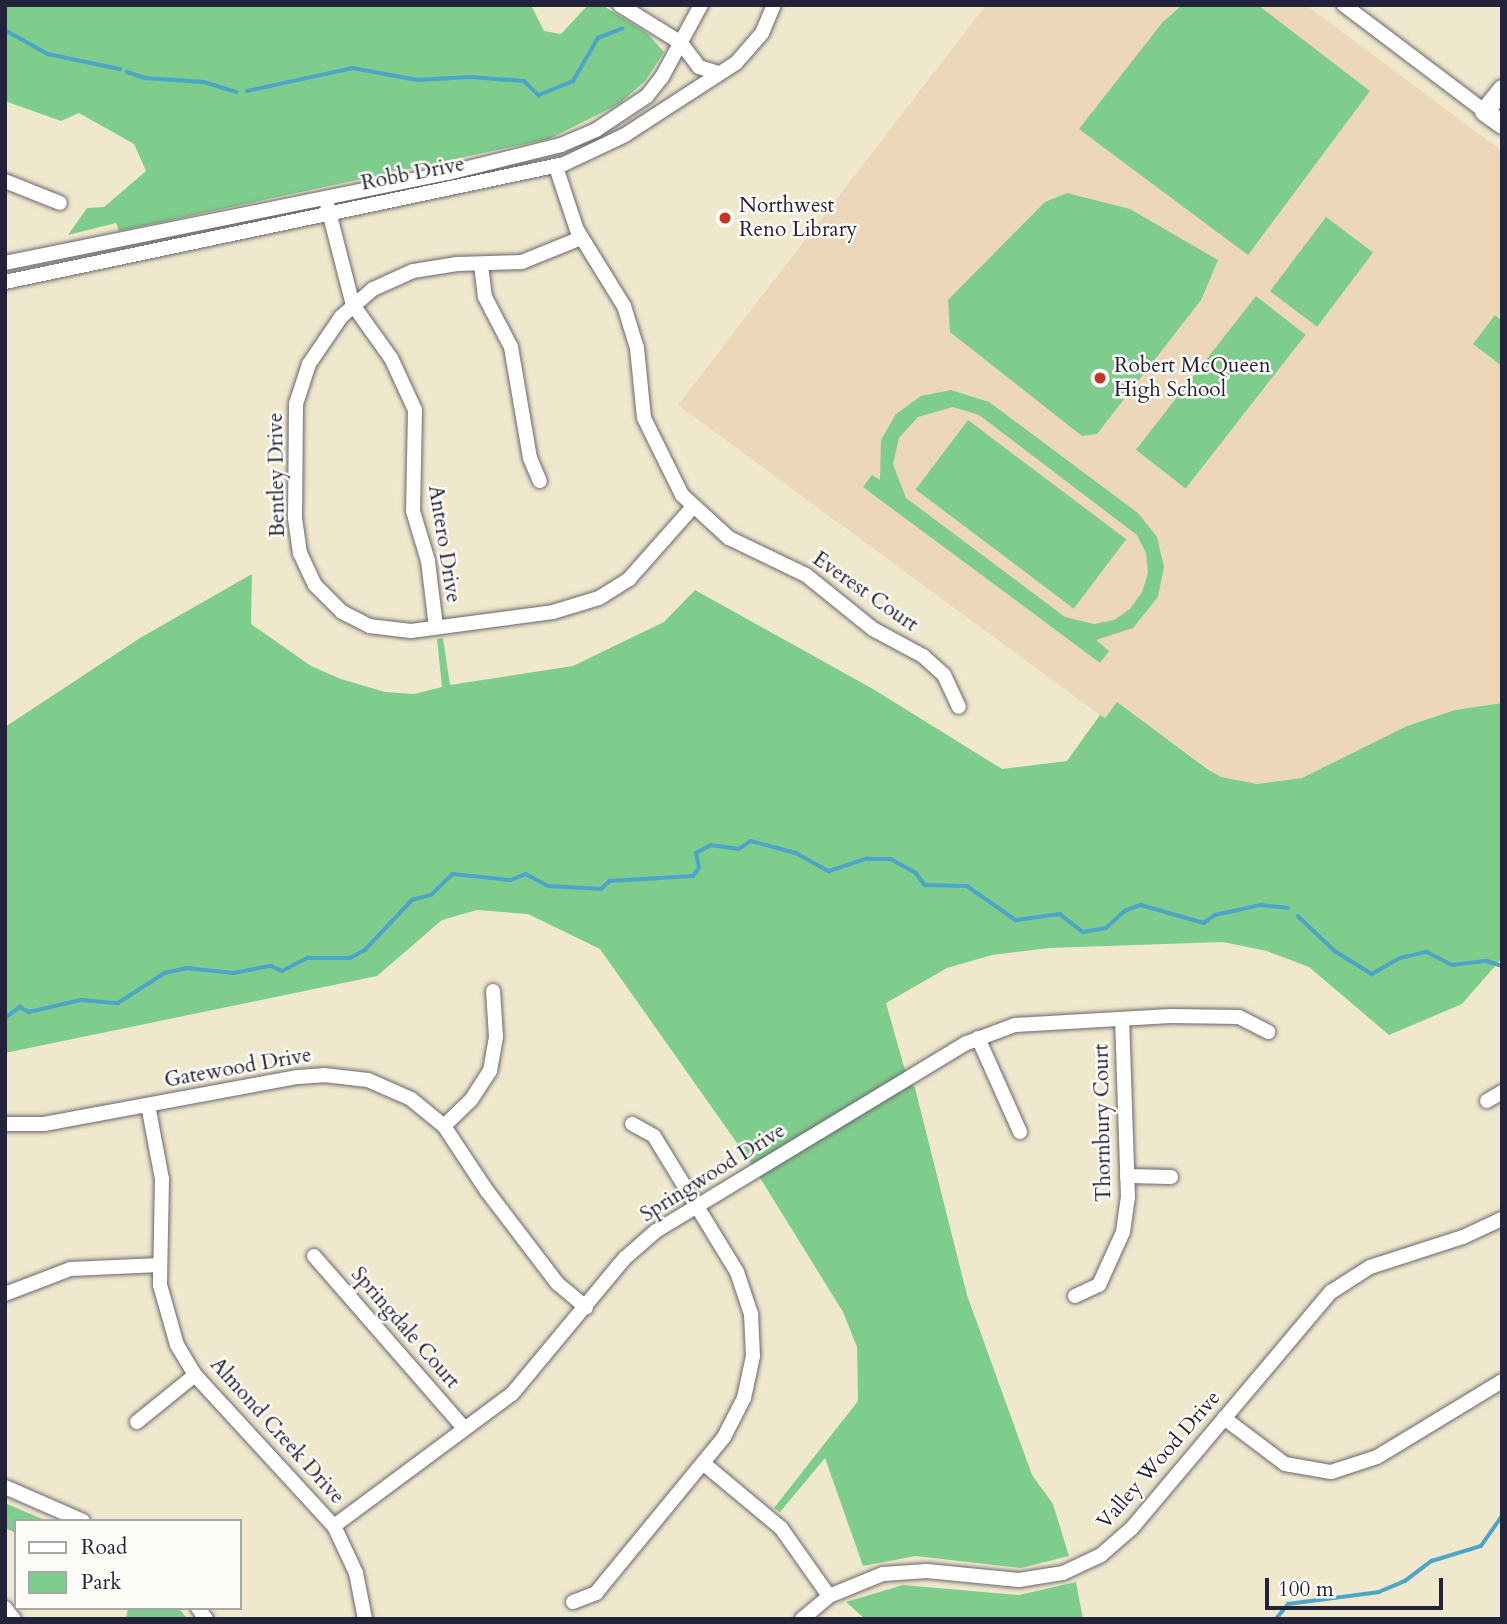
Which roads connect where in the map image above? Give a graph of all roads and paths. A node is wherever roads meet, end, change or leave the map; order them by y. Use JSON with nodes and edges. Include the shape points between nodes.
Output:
{"nodes":[{"id":1,"x":621,"y":5,"type":"edge"},
{"id":2,"x":701,"y":5,"type":"edge"},
{"id":3,"x":1344,"y":5,"type":"edge"},
{"id":4,"x":772,"y":7,"type":"edge"},
{"id":5,"x":681,"y":43,"type":"junction"},
{"id":6,"x":719,"y":72,"type":"junction"},
{"id":7,"x":1502,"y":89,"type":"edge"},
{"id":8,"x":1484,"y":111,"type":"junction"},
{"id":9,"x":1502,"y":124,"type":"edge"},
{"id":10,"x":556,"y":167,"type":"junction"},
{"id":11,"x":5,"y":181,"type":"edge"},
{"id":12,"x":325,"y":197,"type":"junction"},
{"id":13,"x":61,"y":203,"type":"dead end"},
{"id":14,"x":329,"y":214,"type":"junction"},
{"id":15,"x":581,"y":239,"type":"junction"},
{"id":16,"x":5,"y":263,"type":"edge"},
{"id":17,"x":481,"y":265,"type":"junction"},
{"id":18,"x":5,"y":282,"type":"edge"},
{"id":19,"x":353,"y":304,"type":"junction"},
{"id":20,"x":540,"y":481,"type":"dead end"},
{"id":21,"x":692,"y":508,"type":"junction"},
{"id":22,"x":436,"y":626,"type":"junction"},
{"id":23,"x":959,"y":707,"type":"dead end"},
{"id":24,"x":493,"y":991,"type":"dead end"},
{"id":25,"x":1122,"y":1020,"type":"junction"},
{"id":26,"x":1030,"y":1024,"type":"joint"},
{"id":27,"x":1268,"y":1032,"type":"dead end"},
{"id":28,"x":978,"y":1038,"type":"junction"},
{"id":29,"x":1502,"y":1092,"type":"edge"},
{"id":30,"x":1488,"y":1101,"type":"dead end"},
{"id":31,"x":148,"y":1105,"type":"junction"},
{"id":32,"x":5,"y":1124,"type":"edge"},
{"id":33,"x":632,"y":1124,"type":"dead end"},
{"id":34,"x":444,"y":1126,"type":"junction"},
{"id":35,"x":1020,"y":1132,"type":"dead end"},
{"id":36,"x":1127,"y":1176,"type":"junction"},
{"id":37,"x":1171,"y":1177,"type":"dead end"},
{"id":38,"x":698,"y":1206,"type":"junction"},
{"id":39,"x":1502,"y":1219,"type":"edge"},
{"id":40,"x":314,"y":1256,"type":"dead end"},
{"id":41,"x":160,"y":1265,"type":"junction"},
{"id":42,"x":5,"y":1294,"type":"edge"},
{"id":43,"x":1075,"y":1296,"type":"dead end"},
{"id":44,"x":586,"y":1307,"type":"junction"},
{"id":45,"x":195,"y":1375,"type":"junction"},
{"id":46,"x":1502,"y":1381,"type":"edge"},
{"id":47,"x":1224,"y":1418,"type":"junction"},
{"id":48,"x":137,"y":1422,"type":"dead end"},
{"id":49,"x":464,"y":1428,"type":"junction"},
{"id":50,"x":703,"y":1462,"type":"junction"},
{"id":51,"x":5,"y":1487,"type":"edge"},
{"id":52,"x":78,"y":1519,"type":"edge"},
{"id":53,"x":334,"y":1526,"type":"junction"},
{"id":54,"x":829,"y":1597,"type":"junction"},
{"id":55,"x":573,"y":1602,"type":"dead end"},
{"id":56,"x":5,"y":1608,"type":"edge"},
{"id":57,"x":14,"y":1619,"type":"edge"},
{"id":58,"x":365,"y":1619,"type":"edge"},
{"id":59,"x":802,"y":1619,"type":"edge"}],
"edges":[{"from":1,"to":5,"type":"street"},
{"from":2,"to":5,"type":"street","name":"Robb Drive"},
{"from":3,"to":8,"type":"street"},
{"from":4,"to":6,"type":"street","name":"Robb Drive","via":[[752,47]]},
{"from":5,"to":6,"type":"street","via":[[699,67]]},
{"from":5,"to":12,"type":"street","name":"Robb Drive","via":[[647,96],[581,137],[528,155]]},
{"from":6,"to":10,"type":"street","name":"Robb Drive","via":[[625,135]]},
{"from":7,"to":8,"type":"main road"},
{"from":8,"to":9,"type":"main road"},
{"from":10,"to":14,"type":"street","name":"Robb Drive"},
{"from":10,"to":15,"type":"street","name":"Everest Court"},
{"from":11,"to":13,"type":"street"},
{"from":12,"to":14,"type":"street","name":"Antero Drive"},
{"from":12,"to":16,"type":"street","name":"Robb Drive"},
{"from":14,"to":18,"type":"street","name":"Robb Drive"},
{"from":14,"to":19,"type":"street","name":"Antero Drive"},
{"from":15,"to":17,"type":"street","name":"Bentley Drive","via":[[522,262]]},
{"from":15,"to":21,"type":"street","name":"Everest Court","via":[[624,306],[637,348],[644,418],[670,475]]},
{"from":17,"to":19,"type":"street","name":"Bentley Drive","via":[[413,271]]},
{"from":17,"to":20,"type":"street","via":[[485,298],[511,347],[530,458]]},
{"from":19,"to":22,"type":"street","name":"Antero Drive","via":[[391,358],[415,410],[413,511],[428,561]]},
{"from":19,"to":22,"type":"street","name":"Bentley Drive","via":[[314,354],[296,404],[295,517],[306,568],[323,596],[362,623],[392,631]]},
{"from":21,"to":22,"type":"street","via":[[629,579],[599,598],[553,612]]},
{"from":21,"to":23,"type":"street","name":"Everest Court","via":[[729,538],[806,575],[873,629],[923,656],[944,675]]},
{"from":24,"to":34,"type":"street","via":[[496,1037],[490,1070],[471,1100]]},
{"from":25,"to":26,"type":"street","name":"Thornbury Court"},
{"from":25,"to":27,"type":"street","via":[[1222,1015],[1254,1023]]},
{"from":25,"to":36,"type":"street","name":"Thornbury Court"},
{"from":26,"to":28,"type":"street","name":"Springwood Drive"},
{"from":28,"to":35,"type":"street"},
{"from":28,"to":38,"type":"street","name":"Springwood Drive"},
{"from":29,"to":30,"type":"street"},
{"from":31,"to":32,"type":"street","name":"Gatewood Drive","via":[[44,1124]]},
{"from":31,"to":34,"type":"street","name":"Gatewood Drive","via":[[298,1077],[346,1076],[390,1088]]},
{"from":31,"to":41,"type":"street","name":"Almond Creek Drive","via":[[162,1179]]},
{"from":33,"to":38,"type":"street","via":[[654,1136]]},
{"from":34,"to":44,"type":"street","name":"Gatewood Drive","via":[[558,1283]]},
{"from":36,"to":37,"type":"street"},
{"from":36,"to":43,"type":"street","name":"Thornbury Court","via":[[1123,1232],[1112,1264],[1099,1284]]},
{"from":38,"to":44,"type":"street","name":"Springwood Drive","via":[[640,1244]]},
{"from":38,"to":50,"type":"street","via":[[737,1272],[753,1335],[744,1398],[724,1437]]},
{"from":39,"to":47,"type":"street","name":"Valley Wood Drive","via":[[1463,1237],[1391,1258],[1350,1278],[1315,1307]]},
{"from":40,"to":49,"type":"street","name":"Springdale Court"},
{"from":41,"to":42,"type":"street","via":[[120,1263],[70,1269]]},
{"from":41,"to":45,"type":"street","name":"Almond Creek Drive","via":[[169,1326]]},
{"from":44,"to":49,"type":"street","name":"Springwood Drive","via":[[530,1376]]},
{"from":45,"to":48,"type":"street"},
{"from":45,"to":53,"type":"street","name":"Almond Creek Drive"},
{"from":46,"to":47,"type":"street","via":[[1371,1461],[1331,1472],[1285,1464]]},
{"from":47,"to":54,"type":"street","name":"Valley Wood Drive","via":[[1132,1528],[1083,1565],[1020,1580],[905,1571],[861,1580]]},
{"from":49,"to":53,"type":"street","name":"Springwood Drive"},
{"from":50,"to":54,"type":"street","via":[[781,1528]]},
{"from":50,"to":55,"type":"street","via":[[596,1592]]},
{"from":51,"to":52,"type":"street"},
{"from":53,"to":58,"type":"street","name":"Almond Creek Drive","via":[[356,1573]]},
{"from":54,"to":59,"type":"street","name":"Valley Wood Drive"},
{"from":56,"to":57,"type":"street"}]}
